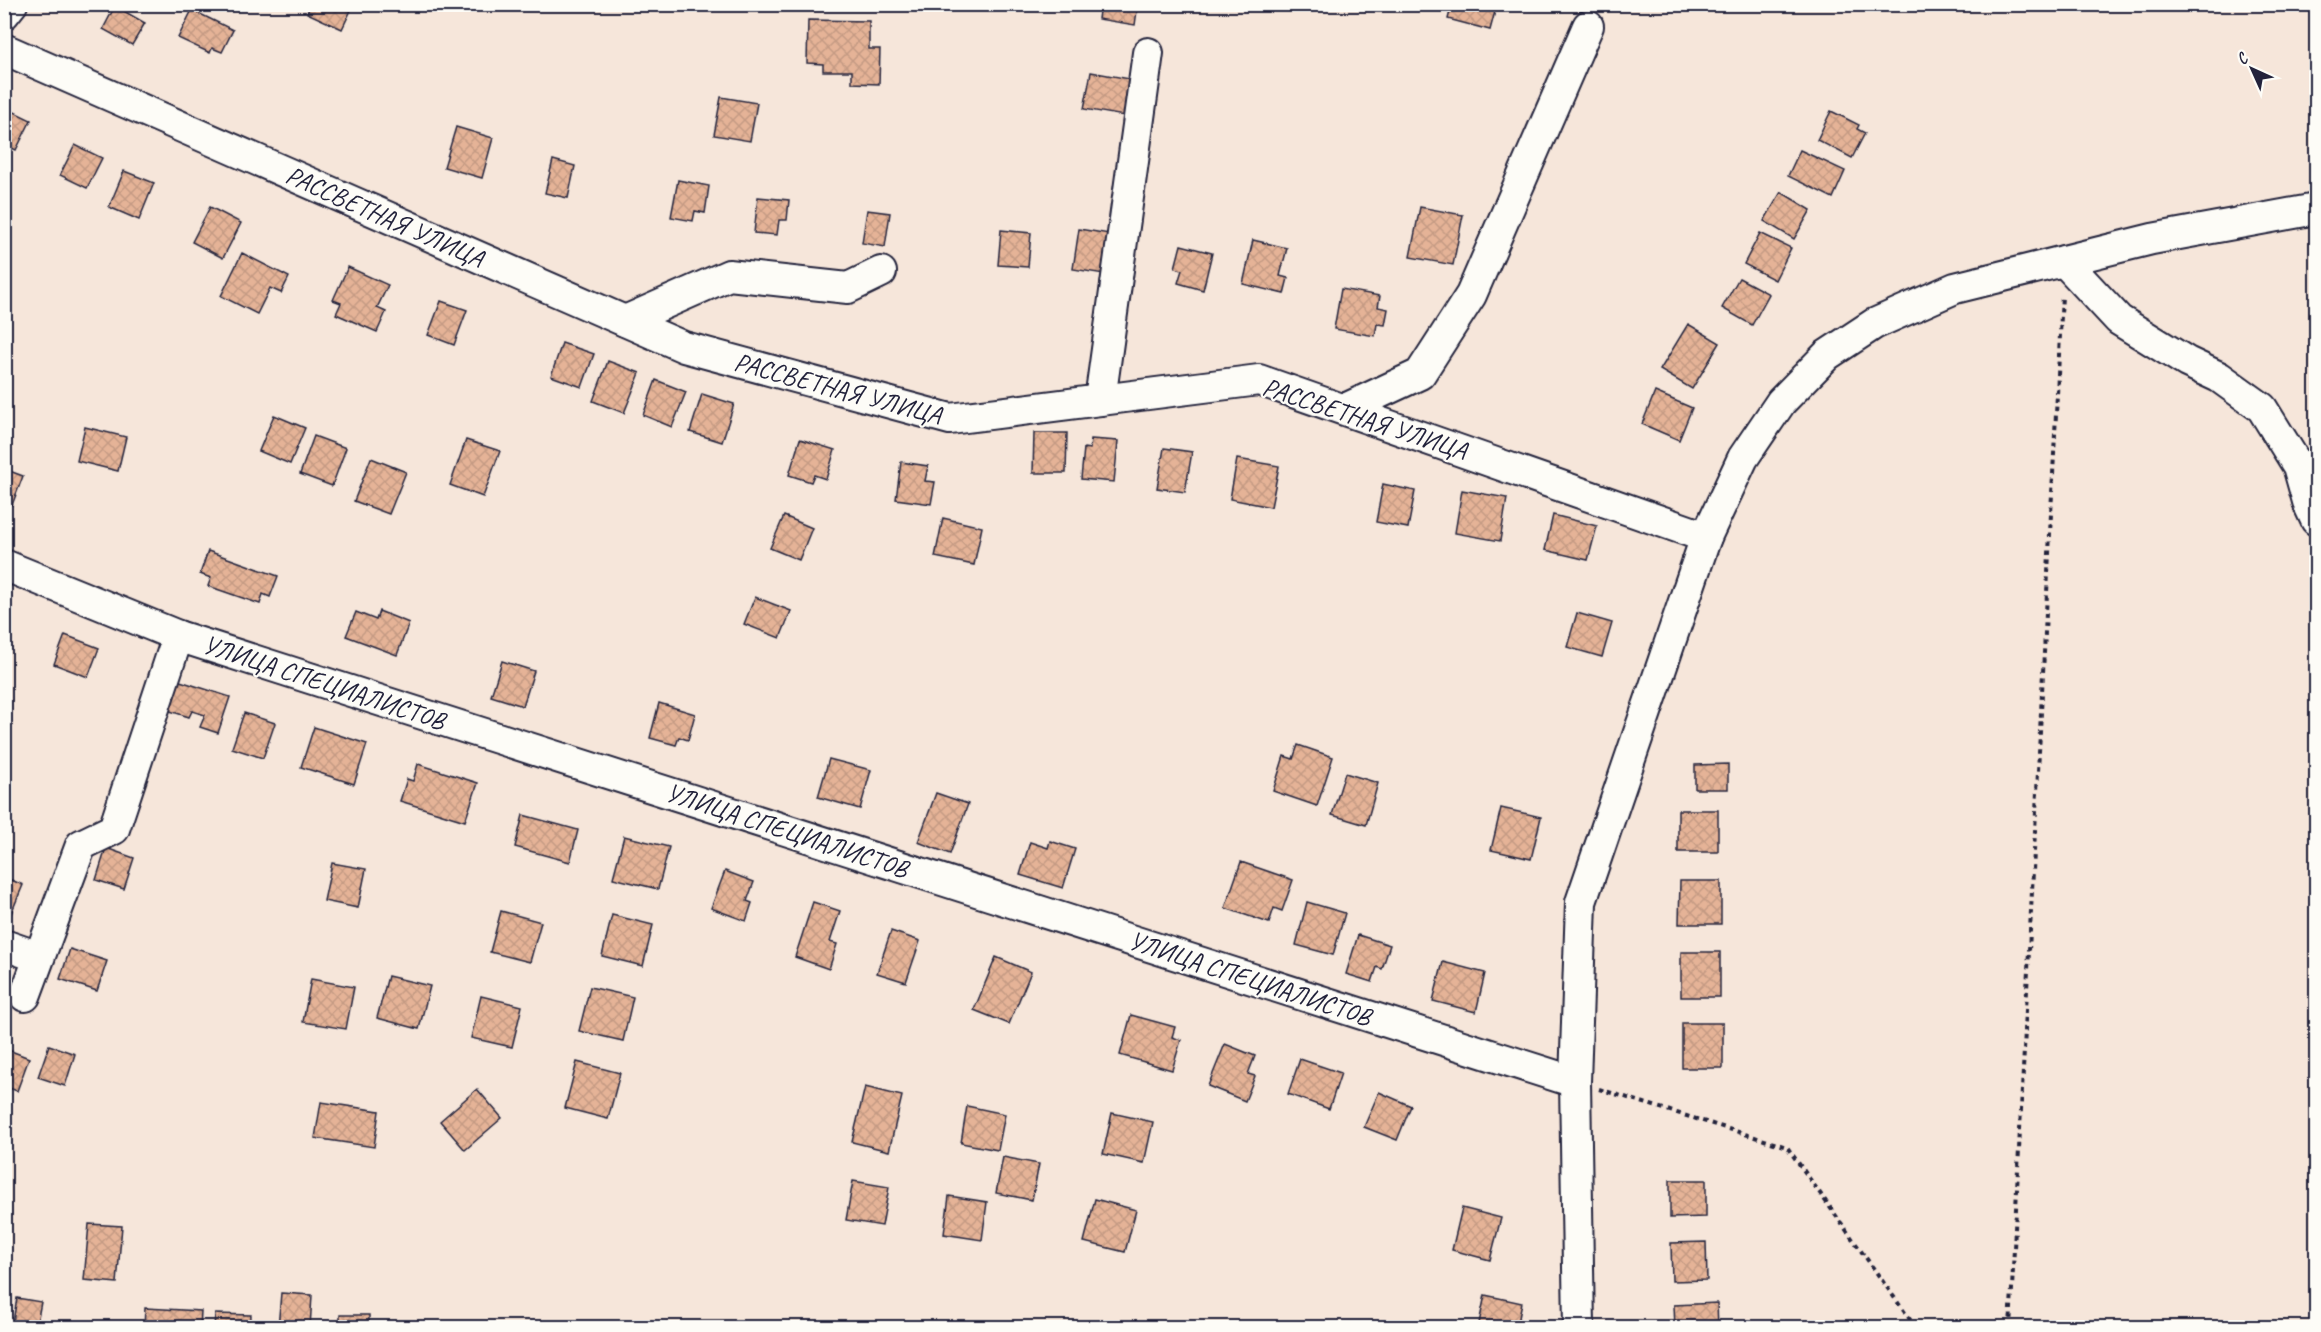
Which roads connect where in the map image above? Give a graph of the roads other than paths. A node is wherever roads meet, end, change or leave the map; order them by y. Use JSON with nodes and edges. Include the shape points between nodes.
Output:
{"nodes":[{"id":1,"x":12,"y":4,"type":"edge"},
{"id":2,"x":4,"y":14,"type":"edge"},
{"id":3,"x":1588,"y":26,"type":"dead end"},
{"id":4,"x":4,"y":49,"type":"edge"},
{"id":5,"x":1148,"y":53,"type":"dead end"},
{"id":6,"x":2316,"y":209,"type":"edge"},
{"id":7,"x":2064,"y":261,"type":"junction"},
{"id":8,"x":881,"y":272,"type":"dead end"},
{"id":9,"x":625,"y":321,"type":"junction"},
{"id":10,"x":1100,"y":400,"type":"junction"},
{"id":11,"x":1345,"y":409,"type":"junction"},
{"id":12,"x":2316,"y":520,"type":"edge"},
{"id":13,"x":1706,"y":537,"type":"junction"},
{"id":14,"x":4,"y":565,"type":"edge"},
{"id":15,"x":178,"y":636,"type":"junction"},
{"id":16,"x":4,"y":945,"type":"edge"},
{"id":17,"x":39,"y":957,"type":"junction"},
{"id":18,"x":25,"y":996,"type":"dead end"},
{"id":19,"x":1575,"y":1082,"type":"junction"},
{"id":20,"x":1579,"y":1328,"type":"edge"}],
"edges":[{"from":1,"to":2,"type":"street"},
{"from":3,"to":11,"type":"street","via":[[1471,295],[1420,374]]},
{"from":4,"to":9,"type":"street","name":"РАССВЕТНАЯ УЛИЦА"},
{"from":5,"to":10,"type":"street"},
{"from":6,"to":7,"type":"street","via":[[2152,239]]},
{"from":7,"to":12,"type":"street","via":[[2119,320],[2219,377],[2262,408],[2298,466]]},
{"from":7,"to":13,"type":"street","via":[[1955,288],[1874,324],[1827,355],[1781,402],[1743,458]]},
{"from":8,"to":9,"type":"street","via":[[848,288],[729,275]]},
{"from":9,"to":10,"type":"street","name":"РАССВЕТНАЯ УЛИЦА","via":[[684,347],[950,418]]},
{"from":10,"to":11,"type":"street","name":"РАССВЕТНАЯ УЛИЦА","via":[[1259,380]]},
{"from":11,"to":13,"type":"street","name":"РАССВЕТНАЯ УЛИЦА"},
{"from":13,"to":19,"type":"street","via":[[1581,902]]},
{"from":14,"to":15,"type":"street","name":"УЛИЦА СПЕЦИАЛИСТОВ"},
{"from":15,"to":17,"type":"street","via":[[114,829],[81,845]]},
{"from":15,"to":19,"type":"street","name":"УЛИЦА СПЕЦИАЛИСТОВ"},
{"from":16,"to":17,"type":"street"},
{"from":17,"to":18,"type":"street"},
{"from":19,"to":20,"type":"street"}]}
